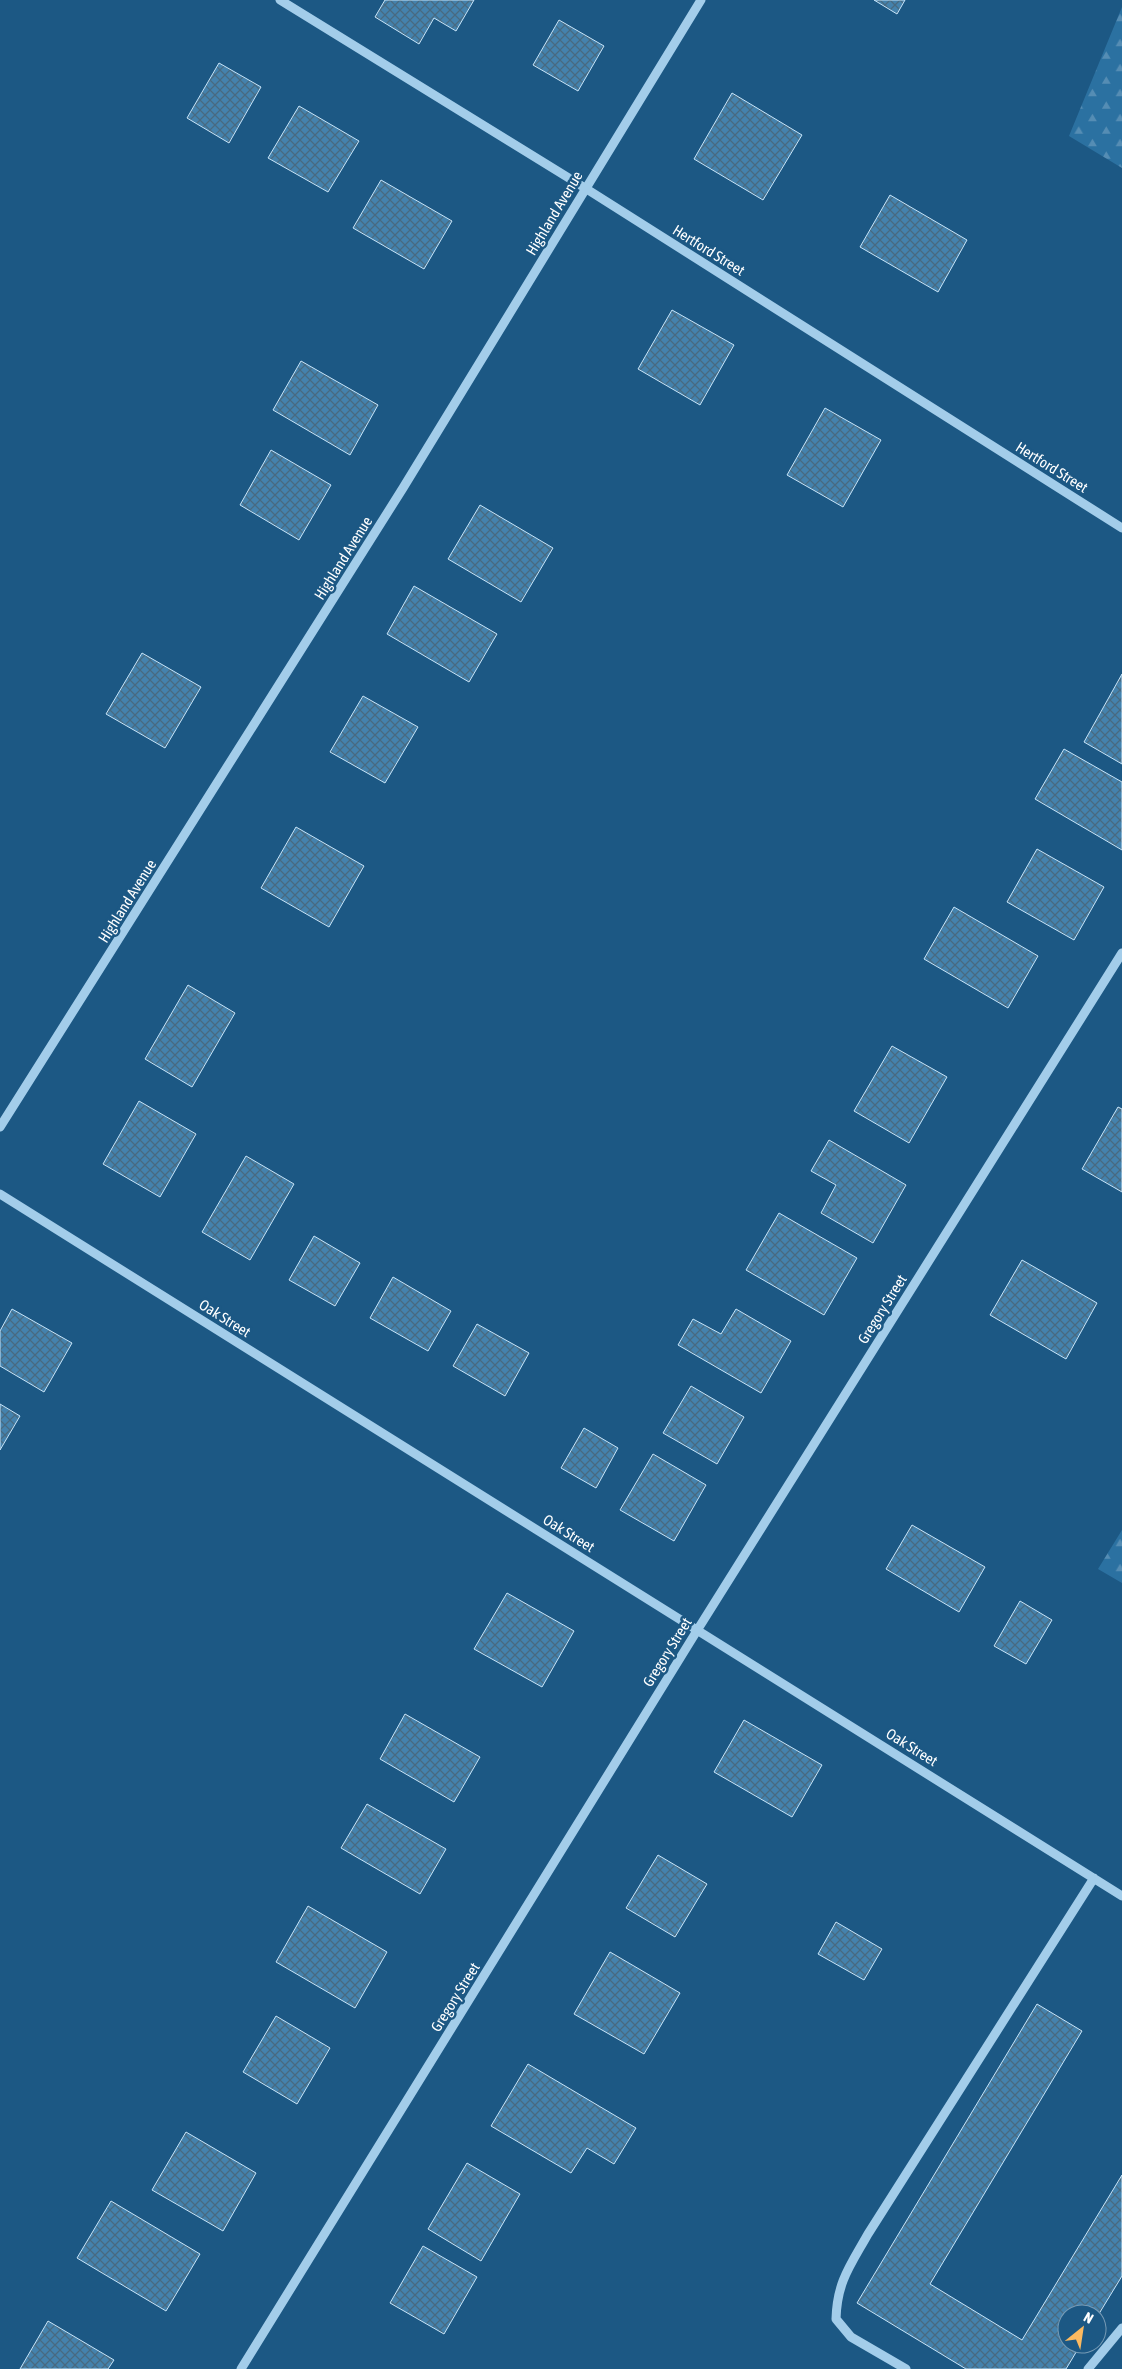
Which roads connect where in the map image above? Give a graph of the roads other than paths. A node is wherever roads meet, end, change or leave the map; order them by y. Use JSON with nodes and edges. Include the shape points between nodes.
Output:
{"nodes":[{"id":1,"x":280,"y":0,"type":"edge"},
{"id":2,"x":701,"y":0,"type":"edge"},
{"id":3,"x":585,"y":188,"type":"junction"},
{"id":4,"x":1122,"y":528,"type":"edge"},
{"id":5,"x":1122,"y":953,"type":"edge"},
{"id":6,"x":0,"y":1127,"type":"edge"},
{"id":7,"x":0,"y":1194,"type":"edge"},
{"id":8,"x":698,"y":1629,"type":"junction"},
{"id":9,"x":1094,"y":1878,"type":"junction"},
{"id":10,"x":1122,"y":1896,"type":"edge"},
{"id":11,"x":1122,"y":2328,"type":"edge"},
{"id":12,"x":241,"y":2369,"type":"edge"},
{"id":13,"x":906,"y":2369,"type":"edge"},
{"id":14,"x":1088,"y":2369,"type":"edge"}],
"edges":[{"from":1,"to":3,"type":"street","name":"Hertford Street"},
{"from":2,"to":3,"type":"street","name":"Highland Avenue"},
{"from":3,"to":4,"type":"street","name":"Hertford Street"},
{"from":3,"to":6,"type":"street","name":"Highland Avenue","via":[[403,488]]},
{"from":5,"to":8,"type":"street","name":"Gregory Street"},
{"from":7,"to":8,"type":"street","name":"Oak Street"},
{"from":8,"to":9,"type":"street","name":"Oak Street"},
{"from":8,"to":12,"type":"street","name":"Gregory Street"},
{"from":9,"to":10,"type":"street","name":"Oak Street"},
{"from":9,"to":13,"type":"street","via":[[842,2281],[836,2297],[836,2319],[851,2337]]},
{"from":11,"to":14,"type":"street"}]}
